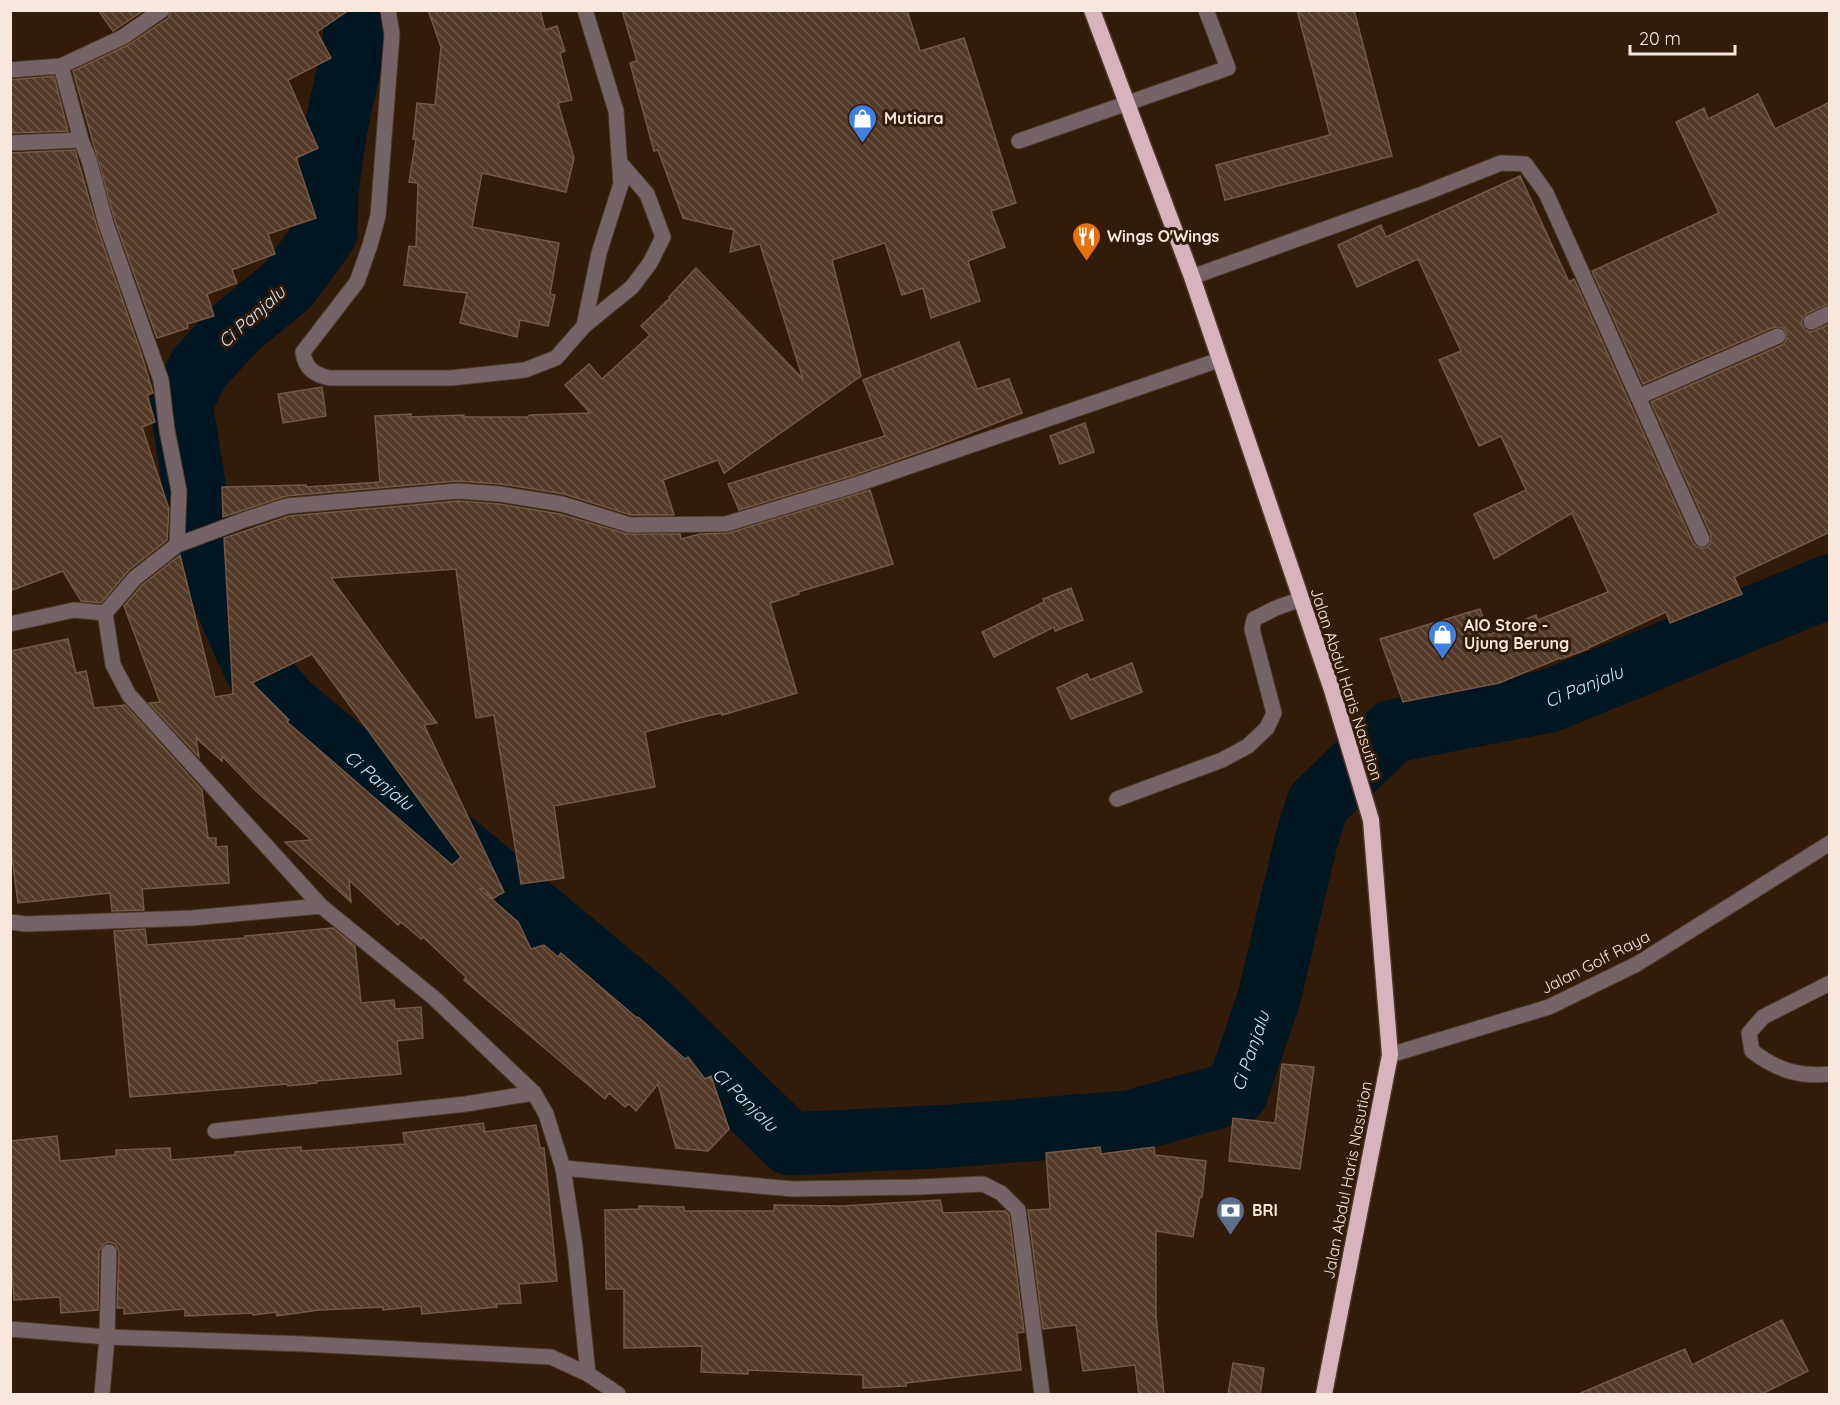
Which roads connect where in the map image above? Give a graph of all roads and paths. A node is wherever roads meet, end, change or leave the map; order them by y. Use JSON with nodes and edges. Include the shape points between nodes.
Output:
{"nodes":[{"id":1,"x":162,"y":10,"type":"edge"},
{"id":2,"x":388,"y":10,"type":"edge"},
{"id":3,"x":585,"y":10,"type":"edge"},
{"id":4,"x":1092,"y":10,"type":"edge"},
{"id":5,"x":1206,"y":10,"type":"edge"},
{"id":6,"x":61,"y":66,"type":"junction"},
{"id":7,"x":10,"y":70,"type":"edge"},
{"id":8,"x":1127,"y":105,"type":"junction"},
{"id":9,"x":81,"y":140,"type":"junction"},
{"id":10,"x":1019,"y":141,"type":"dead end"},
{"id":11,"x":10,"y":143,"type":"edge"},
{"id":12,"x":620,"y":163,"type":"junction"},
{"id":13,"x":1192,"y":277,"type":"junction"},
{"id":14,"x":1830,"y":313,"type":"edge"},
{"id":15,"x":1811,"y":322,"type":"dead end"},
{"id":16,"x":584,"y":326,"type":"junction"},
{"id":17,"x":1778,"y":336,"type":"dead end"},
{"id":18,"x":1219,"y":360,"type":"junction"},
{"id":19,"x":1638,"y":397,"type":"junction"},
{"id":20,"x":1702,"y":539,"type":"dead end"},
{"id":21,"x":180,"y":544,"type":"junction"},
{"id":22,"x":1301,"y":599,"type":"junction"},
{"id":23,"x":105,"y":613,"type":"junction"},
{"id":24,"x":10,"y":624,"type":"edge"},
{"id":25,"x":1117,"y":799,"type":"dead end"},
{"id":26,"x":1830,"y":843,"type":"edge"},
{"id":27,"x":321,"y":906,"type":"junction"},
{"id":28,"x":10,"y":922,"type":"edge"},
{"id":29,"x":1830,"y":983,"type":"edge"},
{"id":30,"x":1390,"y":1055,"type":"junction"},
{"id":31,"x":1830,"y":1074,"type":"edge"},
{"id":32,"x":534,"y":1093,"type":"junction"},
{"id":33,"x":215,"y":1131,"type":"dead end"},
{"id":34,"x":563,"y":1168,"type":"junction"},
{"id":35,"x":109,"y":1252,"type":"dead end"},
{"id":36,"x":10,"y":1329,"type":"edge"},
{"id":37,"x":107,"y":1337,"type":"junction"},
{"id":38,"x":588,"y":1374,"type":"junction"},
{"id":39,"x":102,"y":1395,"type":"edge"},
{"id":40,"x":618,"y":1395,"type":"edge"},
{"id":41,"x":1042,"y":1395,"type":"edge"},
{"id":42,"x":1324,"y":1395,"type":"edge"}],
"edges":[{"from":1,"to":6,"type":"street","via":[[123,37]]},
{"from":2,"to":16,"type":"street","via":[[392,45],[378,216],[357,282],[303,352],[308,367],[317,375],[330,378],[451,378],[525,370],[556,358]]},
{"from":3,"to":12,"type":"street","via":[[616,111]]},
{"from":4,"to":8,"type":"highway","name":"Jalan Abdul Haris Nasution"},
{"from":5,"to":8,"type":"street","via":[[1228,68]]},
{"from":6,"to":7,"type":"street"},
{"from":6,"to":9,"type":"street"},
{"from":8,"to":10,"type":"street"},
{"from":8,"to":13,"type":"highway","name":"Jalan Abdul Haris Nasution"},
{"from":9,"to":11,"type":"street"},
{"from":9,"to":21,"type":"street","via":[[114,250],[161,380],[178,490]]},
{"from":12,"to":16,"type":"street","via":[[621,184],[599,254]]},
{"from":12,"to":16,"type":"street","via":[[647,194],[663,237],[632,287]]},
{"from":13,"to":18,"type":"highway","name":"Jalan Abdul Haris Nasution"},
{"from":13,"to":19,"type":"street","via":[[1501,163],[1526,164],[1546,193]]},
{"from":14,"to":15,"type":"street"},
{"from":17,"to":19,"type":"street"},
{"from":18,"to":21,"type":"street","via":[[899,470],[726,524],[630,525],[562,504],[458,491],[287,506]]},
{"from":18,"to":22,"type":"highway","name":"Jalan Abdul Haris Nasution"},
{"from":19,"to":20,"type":"street"},
{"from":21,"to":23,"type":"street","via":[[135,578]]},
{"from":22,"to":25,"type":"street","via":[[1254,619],[1252,629],[1274,713],[1267,728],[1248,747],[1222,760]]},
{"from":22,"to":30,"type":"highway","name":"Jalan Abdul Haris Nasution","via":[[1371,820]]},
{"from":23,"to":24,"type":"street","via":[[74,610]]},
{"from":23,"to":27,"type":"street","via":[[113,665],[129,695]]},
{"from":26,"to":30,"type":"street","name":"Jalan Golf Raya","via":[[1637,964],[1549,1006]]},
{"from":27,"to":28,"type":"street","via":[[192,918]]},
{"from":27,"to":32,"type":"street","via":[[434,998]]},
{"from":29,"to":31,"type":"street","via":[[1763,1017],[1749,1033],[1752,1051],[1771,1065],[1809,1076]]},
{"from":30,"to":42,"type":"highway","name":"Jalan Abdul Haris Nasution"},
{"from":32,"to":33,"type":"street"},
{"from":32,"to":34,"type":"street","via":[[546,1114]]},
{"from":34,"to":38,"type":"street"},
{"from":34,"to":41,"type":"street","via":[[793,1188],[983,1184],[1001,1193],[1018,1210]]},
{"from":35,"to":37,"type":"street"},
{"from":36,"to":37,"type":"street"},
{"from":37,"to":38,"type":"street","via":[[551,1357]]},
{"from":37,"to":39,"type":"street"},
{"from":38,"to":40,"type":"street"}]}
